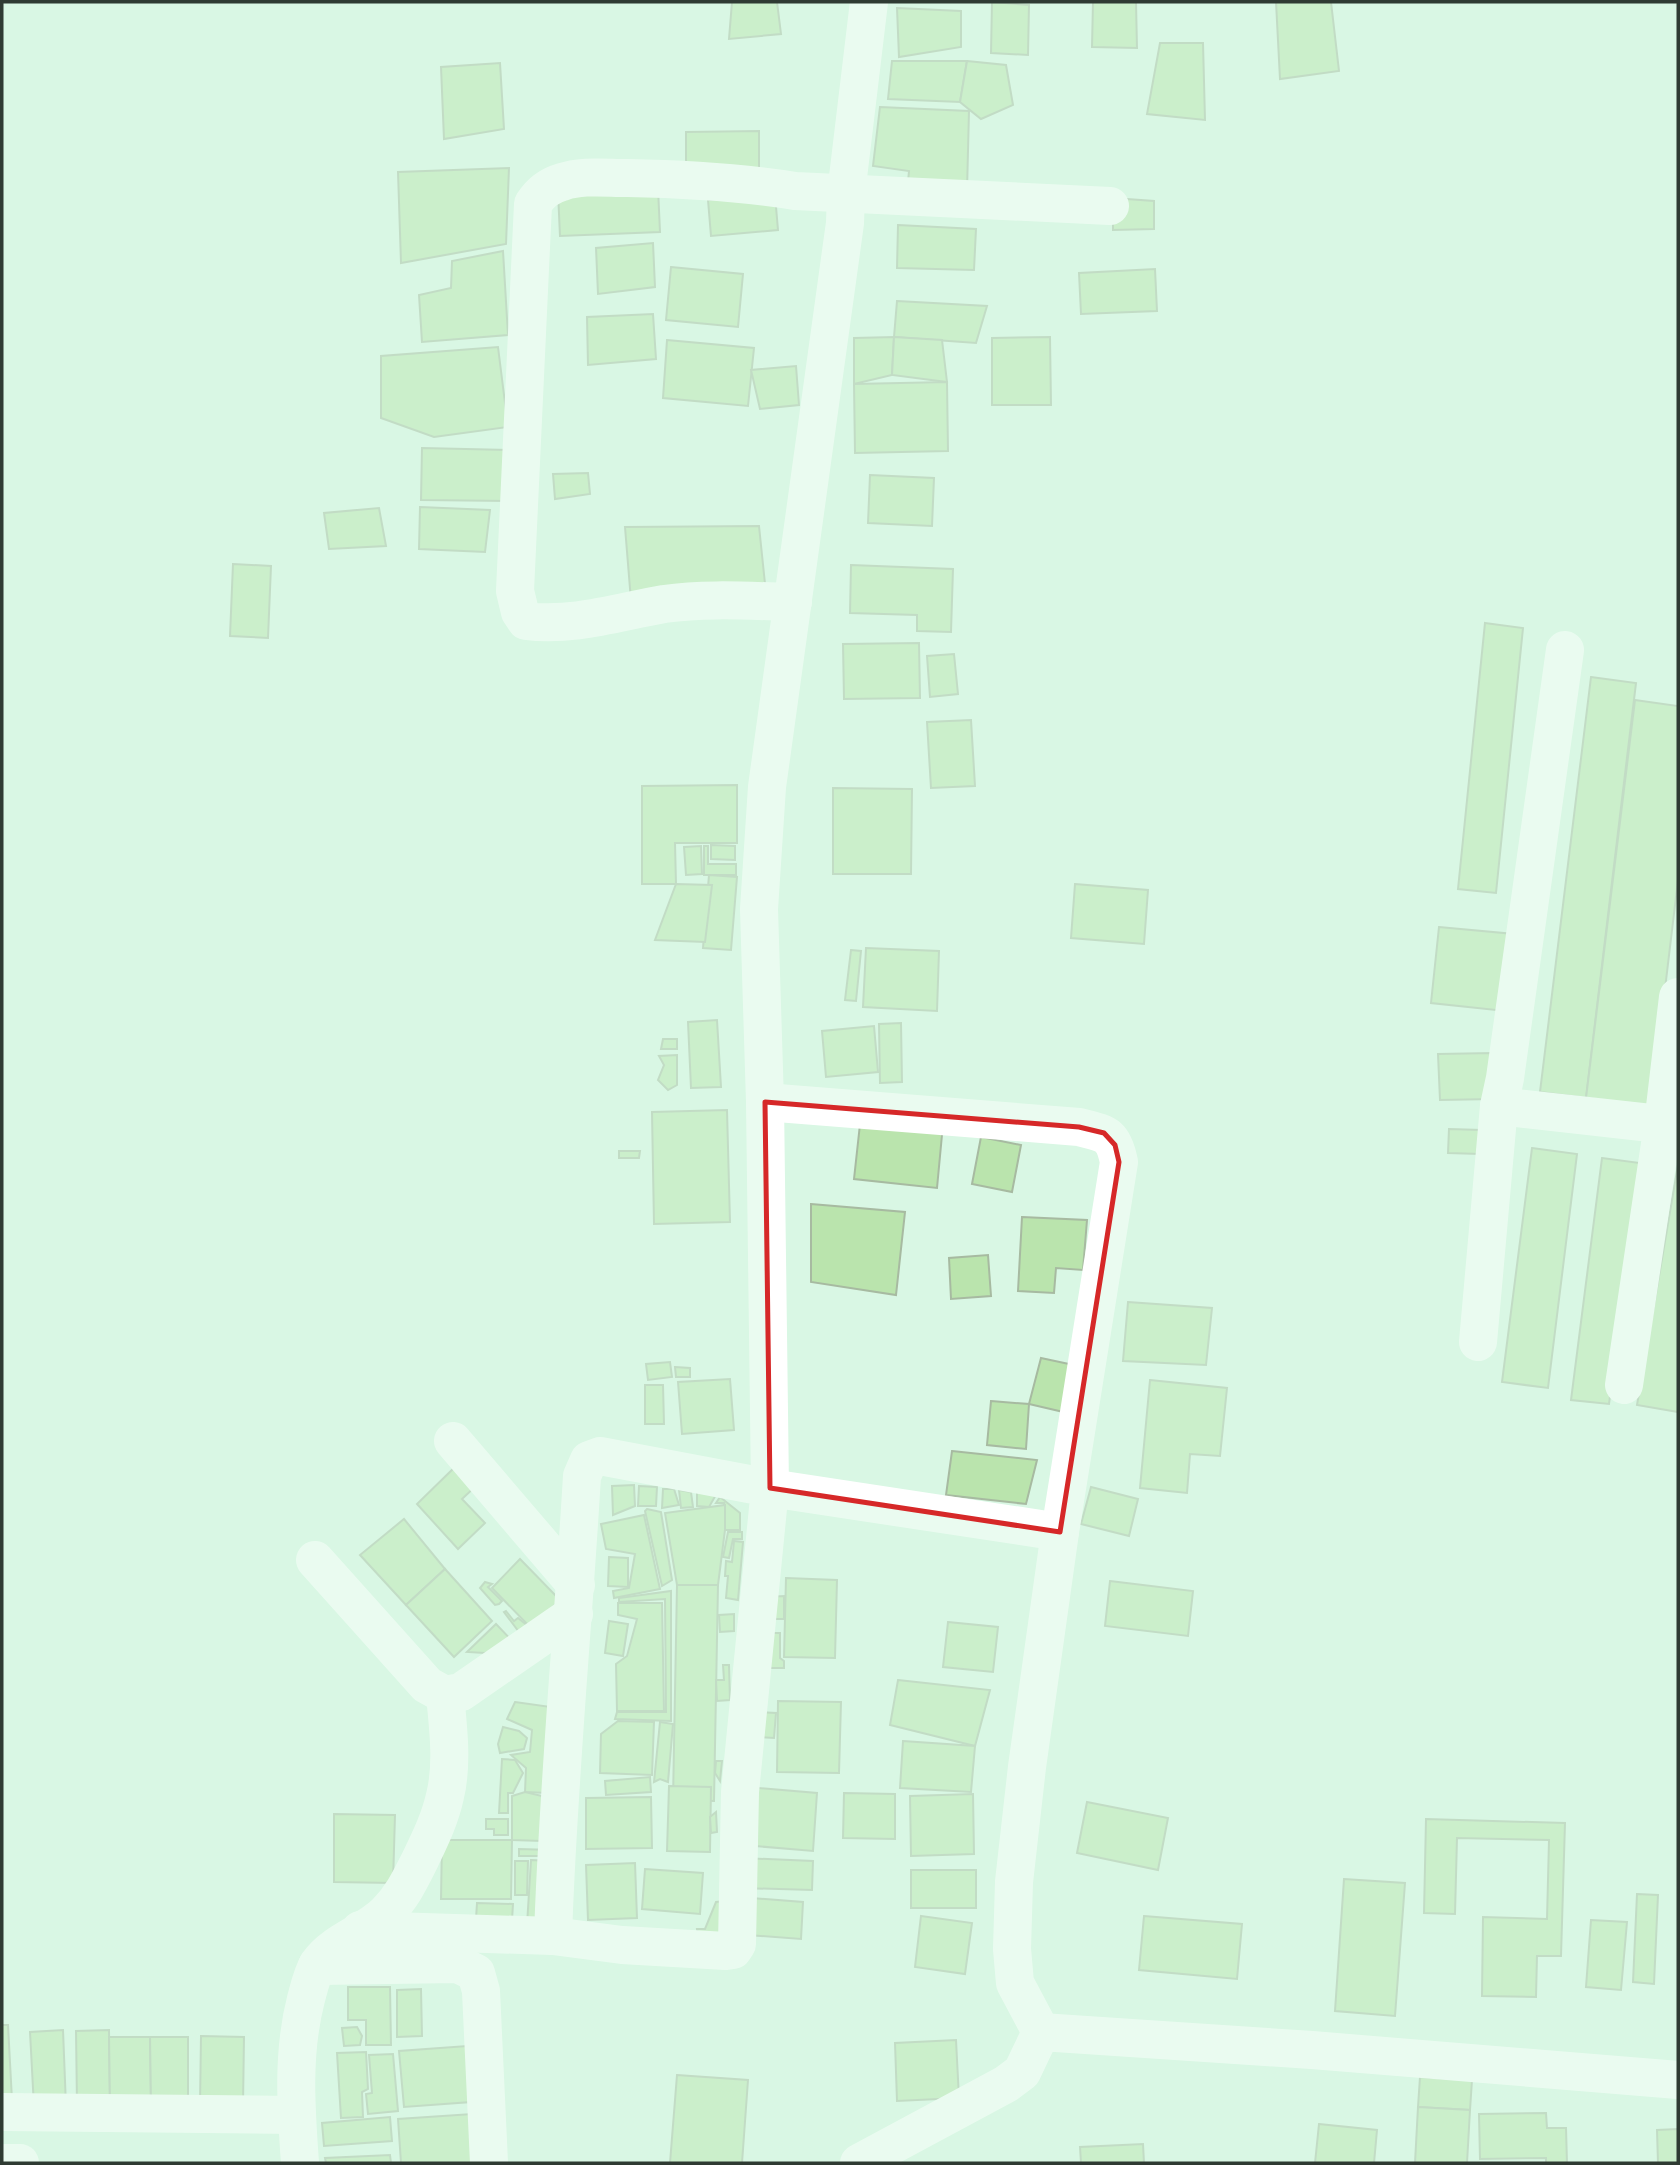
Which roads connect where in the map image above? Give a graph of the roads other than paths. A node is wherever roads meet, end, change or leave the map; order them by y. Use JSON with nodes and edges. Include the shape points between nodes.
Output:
{"nodes":[{"id":1,"x":869,"y":2,"type":"edge"},
{"id":2,"x":846,"y":194,"type":"junction"},
{"id":3,"x":1110,"y":206,"type":"dead end"},
{"id":4,"x":793,"y":602,"type":"junction"},
{"id":5,"x":1565,"y":650,"type":"dead end"},
{"id":6,"x":1678,"y":998,"type":"edge"},
{"id":7,"x":765,"y":1102,"type":"junction"},
{"id":8,"x":1499,"y":1105,"type":"junction"},
{"id":9,"x":1671,"y":1125,"type":"edge"},
{"id":10,"x":1478,"y":1342,"type":"dead end"},
{"id":11,"x":1624,"y":1385,"type":"dead end"},
{"id":12,"x":453,"y":1441,"type":"dead end"},
{"id":13,"x":770,"y":1488,"type":"junction"},
{"id":14,"x":1060,"y":1532,"type":"junction"},
{"id":15,"x":315,"y":1560,"type":"dead end"},
{"id":16,"x":575,"y":1599,"type":"junction"},
{"id":17,"x":445,"y":1695,"type":"junction"},
{"id":18,"x":359,"y":1930,"type":"junction"},
{"id":19,"x":552,"y":1936,"type":"junction"},
{"id":20,"x":317,"y":1966,"type":"junction"},
{"id":21,"x":1041,"y":2032,"type":"junction"},
{"id":22,"x":1678,"y":2080,"type":"edge"},
{"id":23,"x":2,"y":2112,"type":"edge"},
{"id":24,"x":296,"y":2115,"type":"junction"},
{"id":25,"x":2,"y":2163,"type":"edge"},
{"id":26,"x":20,"y":2163,"type":"edge"},
{"id":27,"x":300,"y":2163,"type":"edge"},
{"id":28,"x":489,"y":2163,"type":"edge"},
{"id":29,"x":859,"y":2163,"type":"edge"}],
"edges":[{"from":1,"to":2,"type":"street"},
{"from":2,"to":3,"type":"street"},
{"from":2,"to":4,"type":"street"},
{"from":2,"to":4,"type":"street","via":[[746,183],[578,178],[549,187],[533,204],[515,591],[520,612],[526,621],[549,624],[666,604]]},
{"from":4,"to":7,"type":"street","via":[[767,787],[759,909]]},
{"from":5,"to":8,"type":"street"},
{"from":6,"to":9,"type":"street"},
{"from":7,"to":13,"type":"street"},
{"from":7,"to":14,"type":"street","via":[[1079,1127],[1104,1133],[1115,1145],[1119,1162]]},
{"from":8,"to":9,"type":"street"},
{"from":8,"to":10,"type":"street"},
{"from":9,"to":11,"type":"street"},
{"from":12,"to":16,"type":"street"},
{"from":13,"to":14,"type":"street"},
{"from":13,"to":16,"type":"street","via":[[609,1456],[589,1460],[582,1476]]},
{"from":13,"to":19,"type":"street","via":[[740,1792],[737,1944],[726,1951]]},
{"from":14,"to":21,"type":"street","via":[[1027,1766],[1013,1909],[1015,1983]]},
{"from":15,"to":17,"type":"street","via":[[427,1685]]},
{"from":16,"to":17,"type":"street","via":[[461,1692]]},
{"from":16,"to":19,"type":"street"},
{"from":17,"to":18,"type":"street","via":[[446,1793],[436,1828],[404,1892],[384,1915]]},
{"from":18,"to":19,"type":"street"},
{"from":18,"to":20,"type":"street"},
{"from":20,"to":24,"type":"street","via":[[296,2052]]},
{"from":20,"to":28,"type":"street","via":[[458,1964],[476,1973],[481,1991]]},
{"from":21,"to":22,"type":"street"},
{"from":21,"to":29,"type":"street","via":[[1022,2073]]},
{"from":23,"to":24,"type":"street"},
{"from":24,"to":27,"type":"street"},
{"from":25,"to":26,"type":"street"}]}
